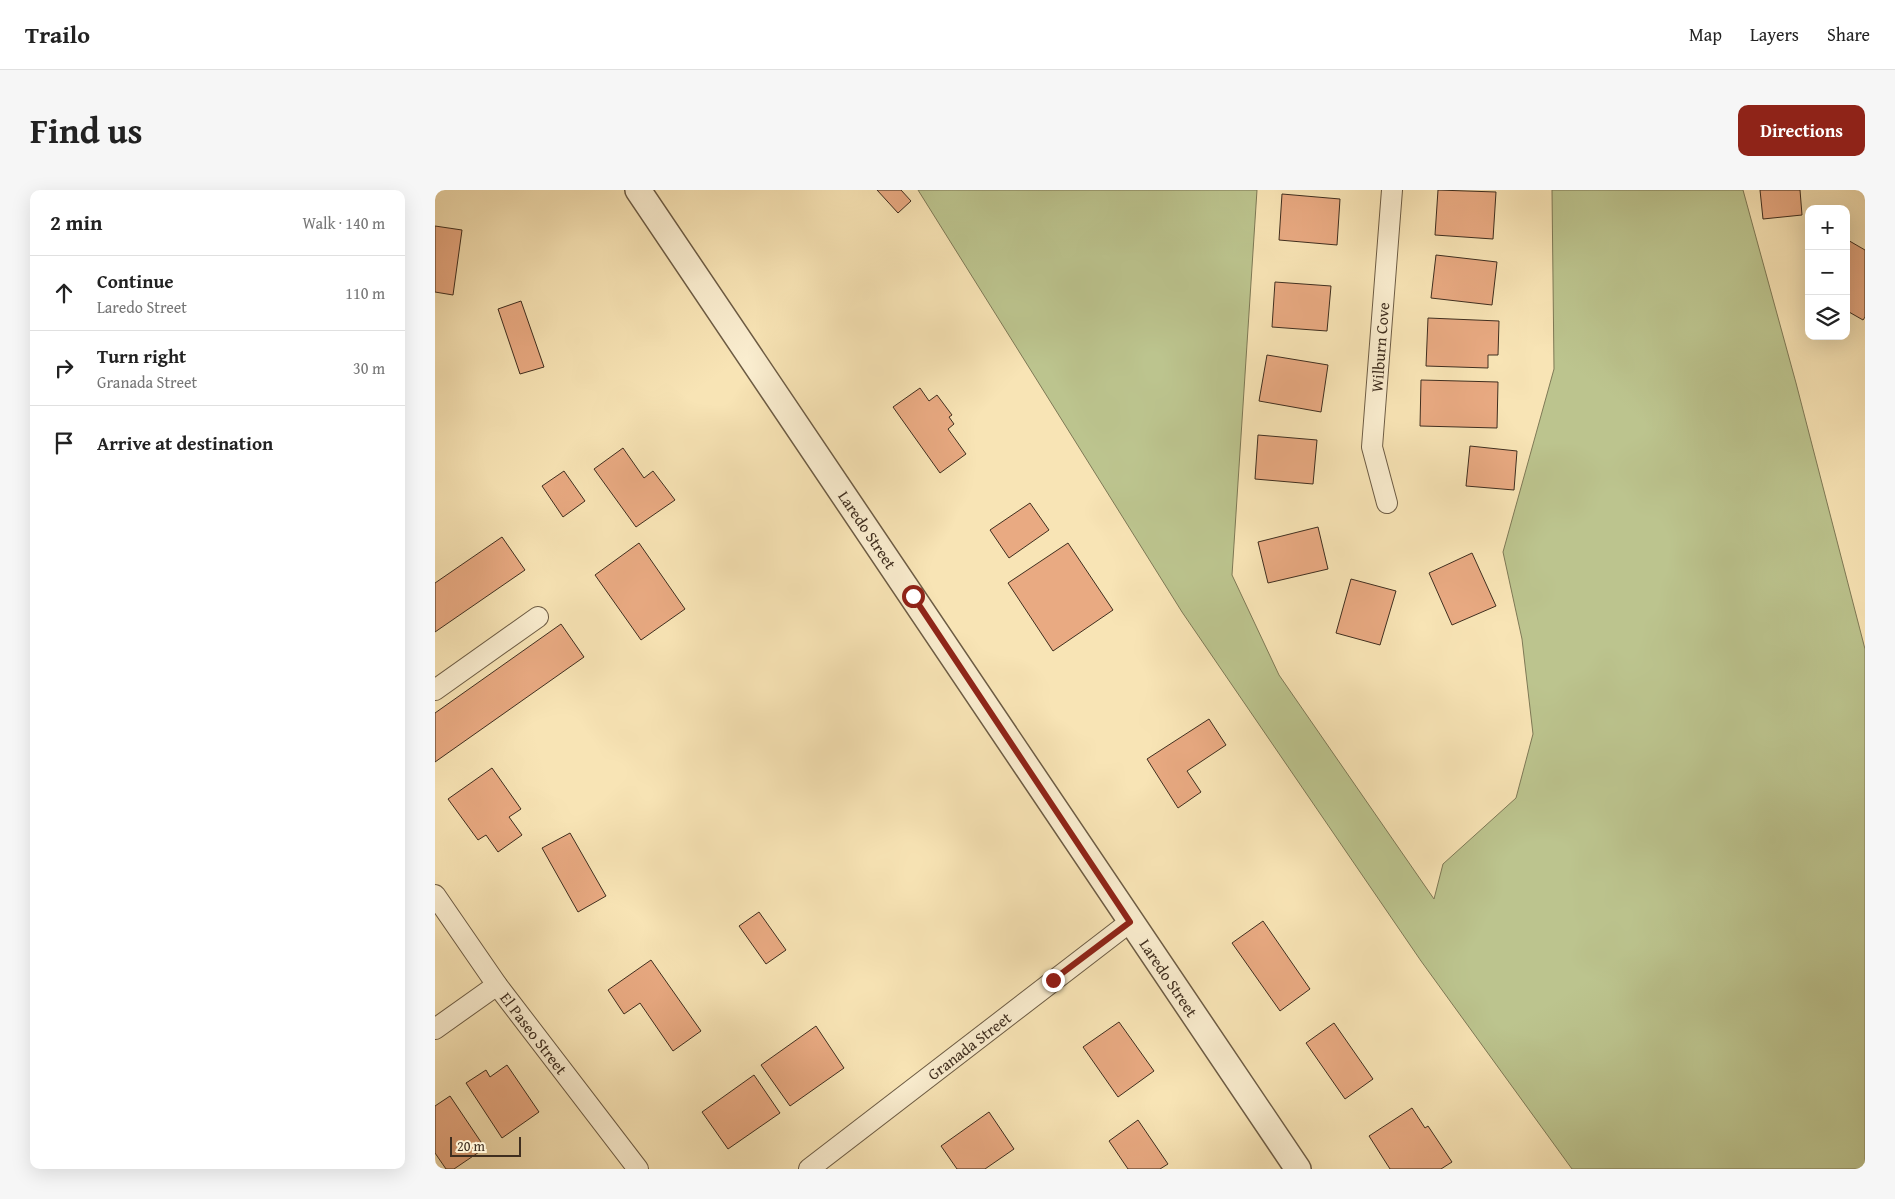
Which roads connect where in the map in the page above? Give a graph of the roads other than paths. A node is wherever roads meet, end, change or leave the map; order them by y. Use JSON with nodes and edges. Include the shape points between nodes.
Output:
{"nodes":[{"id":1,"x":638,"y":190,"type":"edge"},
{"id":2,"x":1392,"y":190,"type":"edge"},
{"id":3,"x":1387,"y":503,"type":"dead end"},
{"id":4,"x":538,"y":617,"type":"dead end"},
{"id":5,"x":435,"y":690,"type":"edge"},
{"id":6,"x":435,"y":895,"type":"edge"},
{"id":7,"x":1130,"y":922,"type":"junction"},
{"id":8,"x":497,"y":985,"type":"junction"},
{"id":9,"x":435,"y":1029,"type":"edge"},
{"id":10,"x":638,"y":1169,"type":"edge"},
{"id":11,"x":809,"y":1169,"type":"edge"},
{"id":12,"x":1298,"y":1169,"type":"edge"}],
"edges":[{"from":1,"to":7,"type":"street","name":"Laredo Street"},
{"from":2,"to":3,"type":"street","name":"Wilburn Cove","via":[[1372,447]]},
{"from":4,"to":5,"type":"street"},
{"from":6,"to":8,"type":"street","name":"El Paseo Street"},
{"from":7,"to":11,"type":"street","name":"Granada Street"},
{"from":7,"to":12,"type":"street","name":"Laredo Street"},
{"from":8,"to":9,"type":"street"},
{"from":8,"to":10,"type":"street","name":"El Paseo Street"}]}
